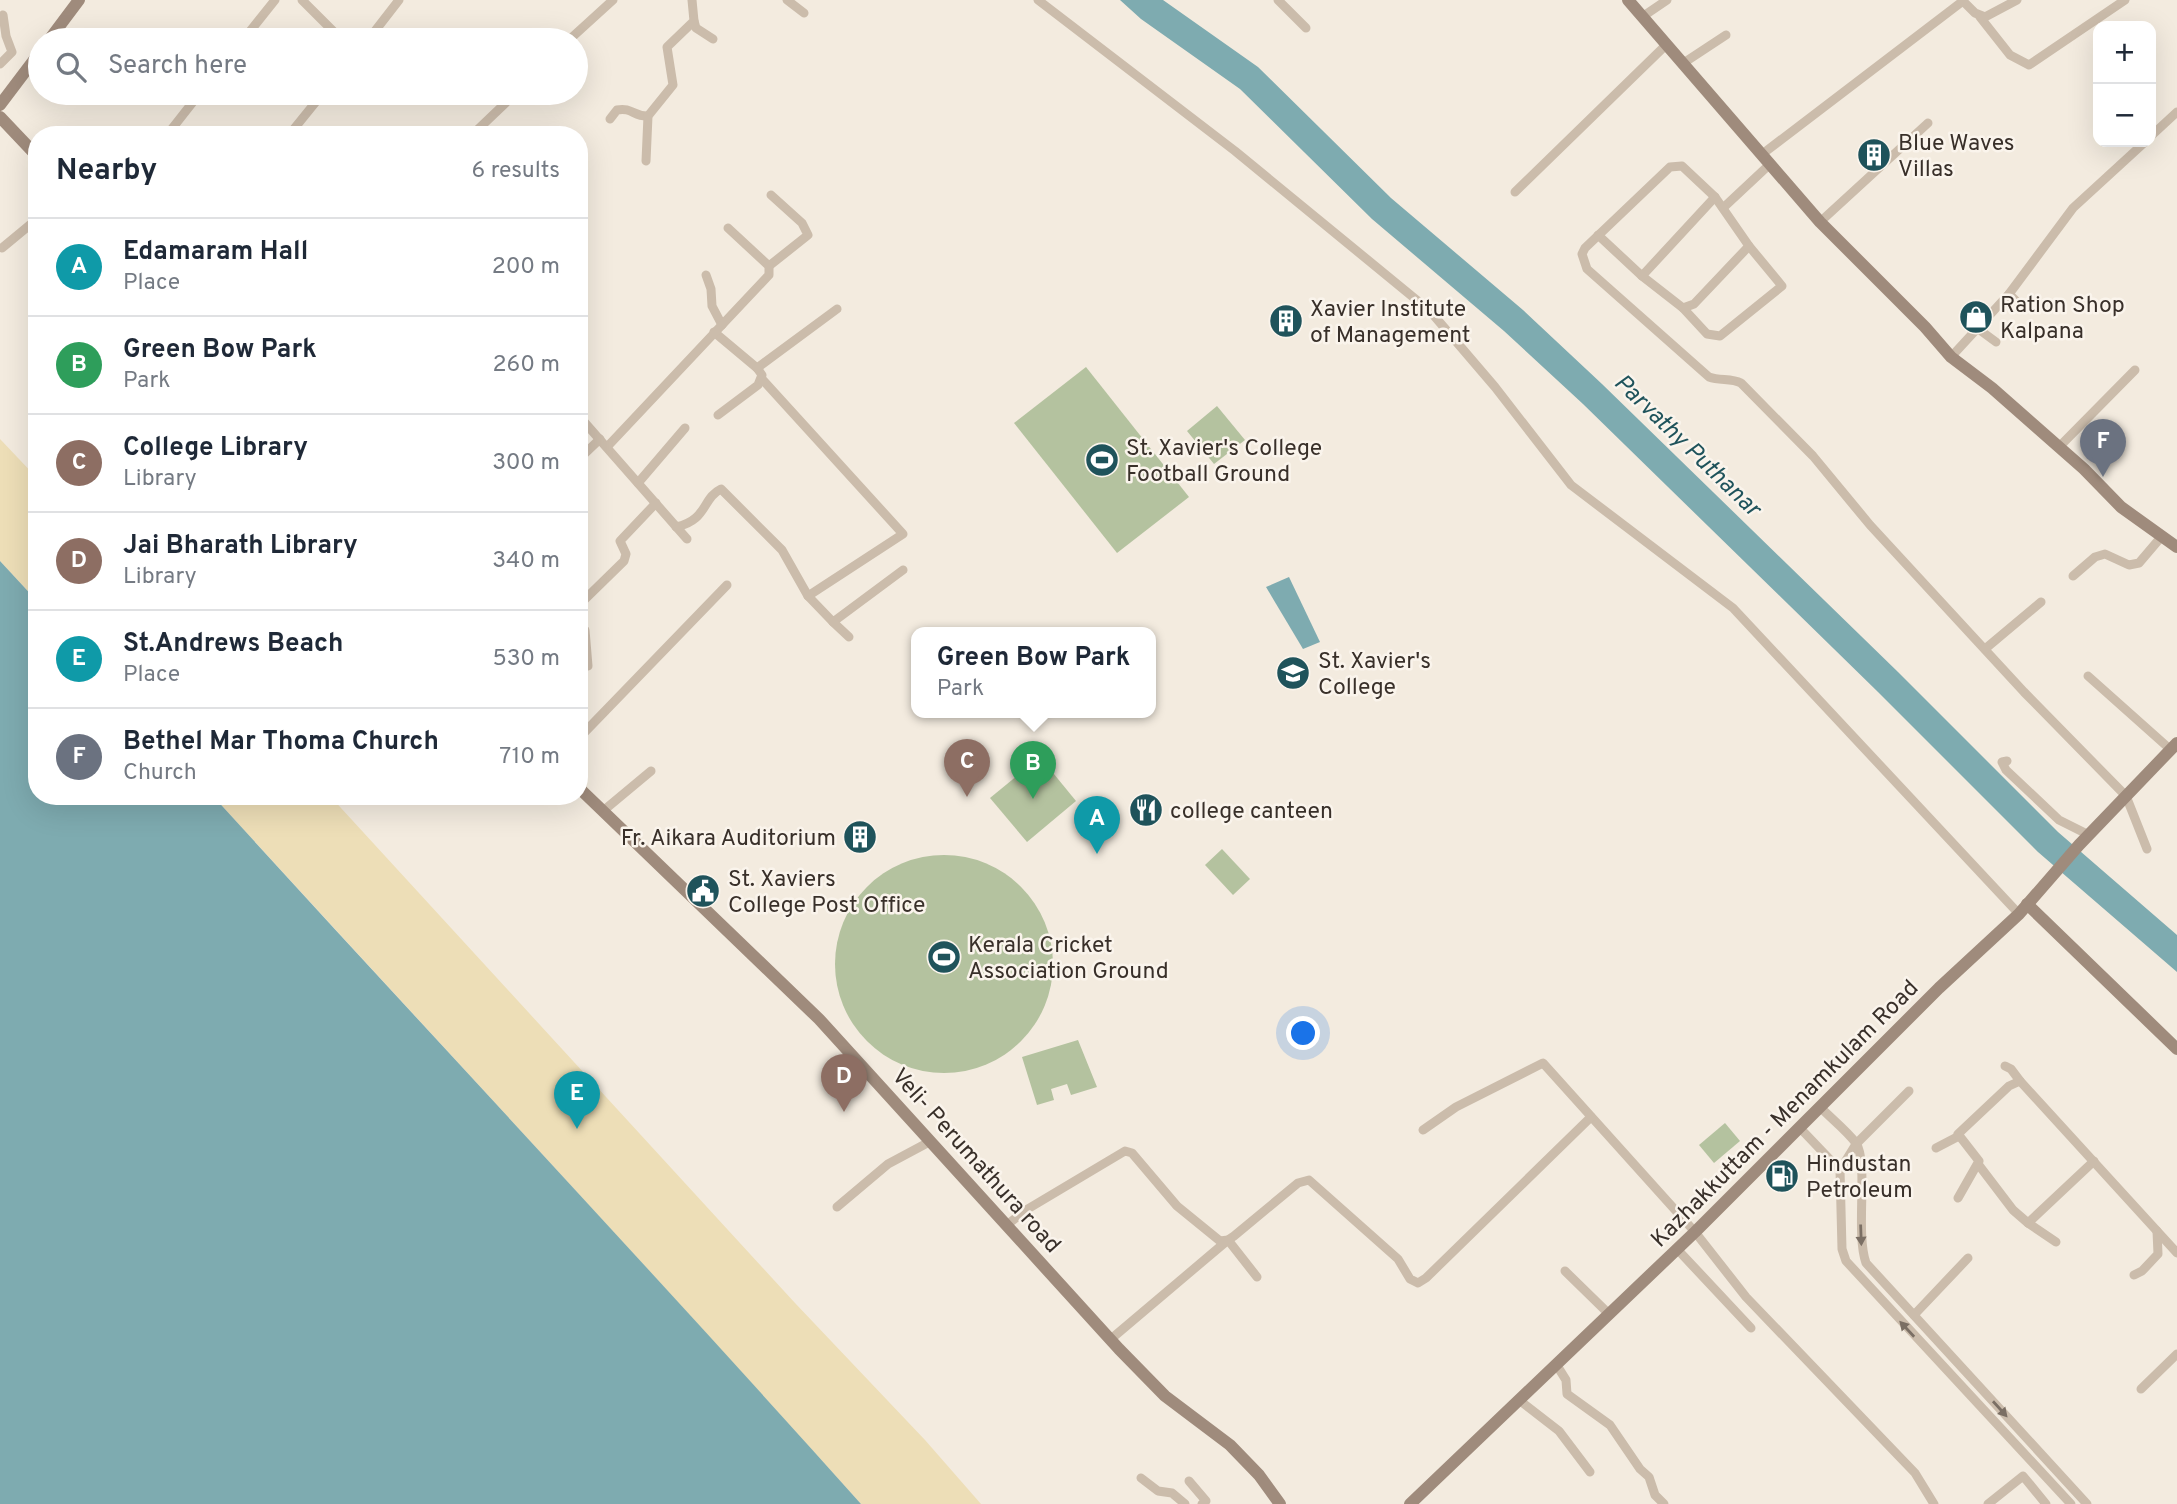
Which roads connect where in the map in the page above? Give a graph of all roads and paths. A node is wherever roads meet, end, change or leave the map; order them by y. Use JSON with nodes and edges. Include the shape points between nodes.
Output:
{"nodes":[{"id":1,"x":79,"y":0,"type":"edge"},
{"id":2,"x":275,"y":0,"type":"edge"},
{"id":3,"x":302,"y":0,"type":"edge"},
{"id":4,"x":399,"y":0,"type":"edge"},
{"id":5,"x":613,"y":0,"type":"edge"},
{"id":6,"x":692,"y":0,"type":"edge"},
{"id":7,"x":787,"y":0,"type":"edge"},
{"id":8,"x":1038,"y":0,"type":"edge"},
{"id":9,"x":1278,"y":0,"type":"edge"},
{"id":10,"x":1628,"y":0,"type":"edge"},
{"id":11,"x":1667,"y":0,"type":"edge"},
{"id":12,"x":1963,"y":0,"type":"edge"},
{"id":13,"x":2017,"y":0,"type":"edge"},
{"id":14,"x":2125,"y":0,"type":"edge"},
{"id":15,"x":804,"y":13,"type":"dead end"},
{"id":16,"x":3,"y":15,"type":"dead end"},
{"id":17,"x":1642,"y":17,"type":"junction"},
{"id":18,"x":1980,"y":17,"type":"junction"},
{"id":19,"x":694,"y":21,"type":"junction"},
{"id":20,"x":1306,"y":27,"type":"dead end"},
{"id":21,"x":58,"y":28,"type":"edge"},
{"id":22,"x":253,"y":28,"type":"edge"},
{"id":23,"x":330,"y":28,"type":"edge"},
{"id":24,"x":377,"y":28,"type":"edge"},
{"id":25,"x":582,"y":28,"type":"edge"},
{"id":26,"x":1726,"y":36,"type":"dead end"},
{"id":27,"x":713,"y":40,"type":"dead end"},
{"id":28,"x":1666,"y":45,"type":"junction"},
{"id":29,"x":0,"y":64,"type":"edge"},
{"id":30,"x":1682,"y":64,"type":"junction"},
{"id":31,"x":28,"y":68,"type":"edge"},
{"id":32,"x":0,"y":105,"type":"edge"},
{"id":33,"x":191,"y":105,"type":"edge"},
{"id":34,"x":313,"y":105,"type":"edge"},
{"id":35,"x":503,"y":105,"type":"edge"},
{"id":36,"x":2177,"y":112,"type":"edge"},
{"id":37,"x":648,"y":116,"type":"junction"},
{"id":38,"x":0,"y":117,"type":"edge"},
{"id":39,"x":610,"y":119,"type":"dead end"},
{"id":40,"x":1928,"y":123,"type":"dead end"},
{"id":41,"x":174,"y":126,"type":"edge"},
{"id":42,"x":296,"y":126,"type":"edge"},
{"id":43,"x":481,"y":126,"type":"edge"},
{"id":44,"x":2156,"y":131,"type":"edge"},
{"id":45,"x":28,"y":147,"type":"edge"},
{"id":46,"x":2140,"y":147,"type":"edge"},
{"id":47,"x":1765,"y":160,"type":"junction"},
{"id":48,"x":646,"y":161,"type":"dead end"},
{"id":49,"x":1515,"y":192,"type":"dead end"},
{"id":50,"x":771,"y":195,"type":"dead end"},
{"id":51,"x":1715,"y":197,"type":"junction"},
{"id":52,"x":1723,"y":208,"type":"junction"},
{"id":53,"x":1820,"y":222,"type":"junction"},
{"id":54,"x":28,"y":226,"type":"edge"},
{"id":55,"x":728,"y":228,"type":"dead end"},
{"id":56,"x":1598,"y":235,"type":"junction"},
{"id":57,"x":1749,"y":246,"type":"junction"},
{"id":58,"x":2,"y":248,"type":"dead end"},
{"id":59,"x":769,"y":265,"type":"junction"},
{"id":60,"x":706,"y":275,"type":"dead end"},
{"id":61,"x":1642,"y":276,"type":"junction"},
{"id":62,"x":2009,"y":294,"type":"junction"},
{"id":63,"x":2020,"y":305,"type":"dead end"},
{"id":64,"x":1683,"y":308,"type":"junction"},
{"id":65,"x":837,"y":309,"type":"dead end"},
{"id":66,"x":722,"y":325,"type":"junction"},
{"id":67,"x":1977,"y":328,"type":"junction"},
{"id":68,"x":714,"y":332,"type":"junction"},
{"id":69,"x":1996,"y":342,"type":"dead end"},
{"id":70,"x":1951,"y":357,"type":"junction"},
{"id":71,"x":757,"y":368,"type":"junction"},
{"id":72,"x":2135,"y":370,"type":"dead end"},
{"id":73,"x":762,"y":379,"type":"junction"},
{"id":74,"x":718,"y":415,"type":"dead end"},
{"id":75,"x":588,"y":425,"type":"edge"},
{"id":76,"x":685,"y":428,"type":"dead end"},
{"id":77,"x":600,"y":439,"type":"junction"},
{"id":78,"x":2059,"y":446,"type":"junction"},
{"id":79,"x":607,"y":447,"type":"junction"},
{"id":80,"x":588,"y":450,"type":"edge"},
{"id":81,"x":638,"y":483,"type":"junction"},
{"id":82,"x":656,"y":503,"type":"junction"},
{"id":83,"x":676,"y":527,"type":"junction"},
{"id":84,"x":2162,"y":536,"type":"junction"},
{"id":85,"x":687,"y":539,"type":"dead end"},
{"id":86,"x":2177,"y":547,"type":"edge"},
{"id":87,"x":903,"y":570,"type":"dead end"},
{"id":88,"x":2073,"y":576,"type":"dead end"},
{"id":89,"x":727,"y":585,"type":"dead end"},
{"id":90,"x":588,"y":596,"type":"edge"},
{"id":91,"x":808,"y":596,"type":"junction"},
{"id":92,"x":2041,"y":602,"type":"dead end"},
{"id":93,"x":833,"y":622,"type":"junction"},
{"id":94,"x":849,"y":637,"type":"dead end"},
{"id":95,"x":1985,"y":649,"type":"junction"},
{"id":96,"x":2088,"y":676,"type":"dead end"},
{"id":97,"x":588,"y":729,"type":"edge"},
{"id":98,"x":2174,"y":747,"type":"edge"},
{"id":99,"x":2007,"y":761,"type":"dead end"},
{"id":100,"x":651,"y":771,"type":"dead end"},
{"id":101,"x":2126,"y":796,"type":"junction"},
{"id":102,"x":588,"y":797,"type":"edge"},
{"id":103,"x":603,"y":811,"type":"junction"},
{"id":104,"x":2089,"y":835,"type":"junction"},
{"id":105,"x":2147,"y":849,"type":"dead end"},
{"id":106,"x":2023,"y":909,"type":"junction"},
{"id":107,"x":2177,"y":1049,"type":"edge"},
{"id":108,"x":2005,"y":1066,"type":"dead end"},
{"id":109,"x":2020,"y":1081,"type":"junction"},
{"id":110,"x":1909,"y":1091,"type":"dead end"},
{"id":111,"x":1821,"y":1108,"type":"junction"},
{"id":112,"x":1591,"y":1117,"type":"junction"},
{"id":113,"x":1799,"y":1127,"type":"junction"},
{"id":114,"x":1423,"y":1130,"type":"dead end"},
{"id":115,"x":1959,"y":1136,"type":"junction"},
{"id":116,"x":931,"y":1141,"type":"junction"},
{"id":117,"x":1856,"y":1144,"type":"junction"},
{"id":118,"x":1936,"y":1148,"type":"dead end"},
{"id":119,"x":2094,"y":1161,"type":"junction"},
{"id":120,"x":1978,"y":1164,"type":"junction"},
{"id":121,"x":1840,"y":1170,"type":"junction"},
{"id":122,"x":1958,"y":1198,"type":"dead end"},
{"id":123,"x":837,"y":1206,"type":"dead end"},
{"id":124,"x":2028,"y":1223,"type":"junction"},
{"id":125,"x":1008,"y":1224,"type":"junction"},
{"id":126,"x":2157,"y":1231,"type":"junction"},
{"id":127,"x":1695,"y":1232,"type":"junction"},
{"id":128,"x":1228,"y":1240,"type":"junction"},
{"id":129,"x":2056,"y":1242,"type":"dead end"},
{"id":130,"x":1677,"y":1250,"type":"junction"},
{"id":131,"x":2177,"y":1253,"type":"edge"},
{"id":132,"x":1968,"y":1258,"type":"dead end"},
{"id":133,"x":1565,"y":1271,"type":"dead end"},
{"id":134,"x":2134,"y":1275,"type":"dead end"},
{"id":135,"x":1257,"y":1276,"type":"dead end"},
{"id":136,"x":1609,"y":1314,"type":"junction"},
{"id":137,"x":1914,"y":1315,"type":"junction"},
{"id":138,"x":1751,"y":1328,"type":"dead end"},
{"id":139,"x":1111,"y":1339,"type":"junction"},
{"id":140,"x":1936,"y":1339,"type":"junction"},
{"id":141,"x":1926,"y":1349,"type":"junction"},
{"id":142,"x":2177,"y":1354,"type":"edge"},
{"id":143,"x":1556,"y":1364,"type":"junction"},
{"id":144,"x":2141,"y":1389,"type":"dead end"},
{"id":145,"x":1519,"y":1400,"type":"junction"},
{"id":146,"x":1590,"y":1472,"type":"dead end"},
{"id":147,"x":1141,"y":1478,"type":"dead end"},
{"id":148,"x":1189,"y":1481,"type":"dead end"},
{"id":149,"x":2077,"y":1494,"type":"junction"},
{"id":150,"x":1416,"y":1502,"type":"edge"},
{"id":151,"x":2069,"y":1503,"type":"edge"},
{"id":152,"x":1185,"y":1504,"type":"edge"},
{"id":153,"x":1202,"y":1504,"type":"edge"},
{"id":154,"x":1280,"y":1504,"type":"edge"},
{"id":155,"x":1664,"y":1504,"type":"edge"},
{"id":156,"x":1934,"y":1504,"type":"edge"},
{"id":157,"x":1988,"y":1504,"type":"edge"},
{"id":158,"x":2046,"y":1504,"type":"edge"},
{"id":159,"x":2087,"y":1504,"type":"edge"}],
"edges":[{"from":1,"to":21,"type":"main road"},
{"from":2,"to":22,"type":"street"},
{"from":3,"to":23,"type":"street"},
{"from":4,"to":24,"type":"street"},
{"from":5,"to":25,"type":"street"},
{"from":6,"to":19,"type":"street"},
{"from":7,"to":15,"type":"street"},
{"from":8,"to":106,"type":"street","via":[[1235,151],[1430,311],[1571,485],[1733,608],[1998,889]]},
{"from":9,"to":20,"type":"street"},
{"from":10,"to":17,"type":"main road"},
{"from":11,"to":17,"type":"street"},
{"from":12,"to":18,"type":"street"},
{"from":12,"to":47,"type":"street"},
{"from":13,"to":18,"type":"street","via":[[1993,15]]},
{"from":14,"to":18,"type":"street","via":[[2029,65],[2010,55]]},
{"from":16,"to":29,"type":"street","via":[[12,52]]},
{"from":17,"to":28,"type":"main road"},
{"from":19,"to":27,"type":"street","via":[[696,29]]},
{"from":19,"to":37,"type":"street","via":[[667,47],[673,85]]},
{"from":26,"to":30,"type":"street"},
{"from":28,"to":30,"type":"main road"},
{"from":28,"to":49,"type":"street"},
{"from":30,"to":47,"type":"main road"},
{"from":31,"to":32,"type":"main road"},
{"from":33,"to":41,"type":"street"},
{"from":34,"to":42,"type":"street"},
{"from":35,"to":43,"type":"street"},
{"from":36,"to":44,"type":"street"},
{"from":37,"to":39,"type":"street","via":[[626,108]]},
{"from":37,"to":48,"type":"street"},
{"from":38,"to":45,"type":"main road"},
{"from":40,"to":53,"type":"street"},
{"from":46,"to":62,"type":"street","via":[[2073,208]]},
{"from":47,"to":52,"type":"street"},
{"from":47,"to":53,"type":"main road"},
{"from":50,"to":59,"type":"street","via":[[802,223],[808,235]]},
{"from":51,"to":52,"type":"street"},
{"from":51,"to":56,"type":"street","via":[[1676,165]]},
{"from":51,"to":61,"type":"street"},
{"from":52,"to":57,"type":"street"},
{"from":53,"to":70,"type":"main road"},
{"from":54,"to":58,"type":"street"},
{"from":55,"to":59,"type":"street"},
{"from":56,"to":61,"type":"street"},
{"from":56,"to":95,"type":"street","via":[[1581,254],[1587,269],[1709,377],[1741,383],[1813,456]]},
{"from":57,"to":64,"type":"street","via":[[1694,304]]},
{"from":57,"to":64,"type":"street","via":[[1782,286],[1720,336],[1707,334]]},
{"from":59,"to":66,"type":"street","via":[[766,280]]},
{"from":60,"to":66,"type":"street","via":[[712,306]]},
{"from":61,"to":64,"type":"street"},
{"from":62,"to":63,"type":"street"},
{"from":62,"to":67,"type":"street"},
{"from":65,"to":71,"type":"street"},
{"from":66,"to":68,"type":"street"},
{"from":67,"to":69,"type":"street"},
{"from":67,"to":70,"type":"street"},
{"from":68,"to":71,"type":"street"},
{"from":68,"to":79,"type":"street"},
{"from":70,"to":78,"type":"main road"},
{"from":71,"to":73,"type":"street"},
{"from":72,"to":78,"type":"street"},
{"from":73,"to":74,"type":"street"},
{"from":73,"to":91,"type":"street","via":[[903,534]]},
{"from":75,"to":77,"type":"street"},
{"from":76,"to":81,"type":"street"},
{"from":77,"to":79,"type":"street"},
{"from":77,"to":80,"type":"street"},
{"from":78,"to":84,"type":"main road","via":[[2121,507]]},
{"from":79,"to":81,"type":"street"},
{"from":81,"to":82,"type":"street"},
{"from":82,"to":83,"type":"street"},
{"from":82,"to":90,"type":"street","via":[[620,541],[624,561]]},
{"from":83,"to":85,"type":"street"},
{"from":83,"to":91,"type":"street","via":[[690,524],[721,489],[782,550]]},
{"from":84,"to":86,"type":"main road"},
{"from":84,"to":88,"type":"street","via":[[2139,563],[2129,565],[2105,554]]},
{"from":87,"to":93,"type":"street"},
{"from":89,"to":97,"type":"street"},
{"from":91,"to":93,"type":"street"},
{"from":92,"to":95,"type":"street"},
{"from":93,"to":94,"type":"street"},
{"from":95,"to":101,"type":"street"},
{"from":96,"to":98,"type":"street"},
{"from":98,"to":101,"type":"main road","name":"Kazhakkuttam - Menamkulam Road"},
{"from":99,"to":104,"type":"street","via":[[2002,762],[2006,770],[2059,820]]},
{"from":100,"to":103,"type":"street"},
{"from":101,"to":104,"type":"main road","name":"Kazhakkuttam - Menamkulam Road"},
{"from":101,"to":105,"type":"street"},
{"from":102,"to":103,"type":"main road","name":"Veli- Perumathura road"},
{"from":103,"to":116,"type":"main road","name":"Veli- Perumathura road","via":[[819,1019]]},
{"from":104,"to":106,"type":"main road","name":"Kazhakkuttam - Menamkulam Road"},
{"from":106,"to":107,"type":"main road"},
{"from":106,"to":111,"type":"main road","name":"Kazhakkuttam - Menamkulam Road"},
{"from":108,"to":109,"type":"street"},
{"from":109,"to":115,"type":"street","via":[[2009,1086]]},
{"from":109,"to":119,"type":"street"},
{"from":110,"to":117,"type":"street"},
{"from":111,"to":113,"type":"main road","name":"Kazhakkuttam - Menamkulam Road"},
{"from":111,"to":117,"type":"street"},
{"from":112,"to":114,"type":"street","via":[[1543,1063],[1456,1107]]},
{"from":112,"to":127,"type":"street"},
{"from":112,"to":128,"type":"street","via":[[1422,1282],[1413,1282],[1398,1259],[1310,1180],[1298,1183]]},
{"from":113,"to":121,"type":"street"},
{"from":113,"to":127,"type":"main road","name":"Kazhakkuttam - Menamkulam Road"},
{"from":115,"to":118,"type":"street"},
{"from":115,"to":120,"type":"street"},
{"from":116,"to":123,"type":"street","via":[[888,1164]]},
{"from":116,"to":125,"type":"main road","name":"Veli- Perumathura road"},
{"from":117,"to":121,"type":"street"},
{"from":117,"to":137,"type":"street","one_way":true,"via":[[1861,1158],[1861,1245],[1866,1263]]},
{"from":119,"to":124,"type":"street"},
{"from":119,"to":126,"type":"street"},
{"from":120,"to":122,"type":"street"},
{"from":120,"to":124,"type":"street"},
{"from":141,"to":121,"type":"street","one_way":true,"via":[[1846,1261]]},
{"from":124,"to":129,"type":"street"},
{"from":125,"to":128,"type":"street","via":[[1125,1151],[1132,1153],[1177,1206],[1215,1238]]},
{"from":125,"to":139,"type":"main road","name":"Veli- Perumathura road"},
{"from":126,"to":131,"type":"street"},
{"from":126,"to":134,"type":"street","via":[[2158,1254]]},
{"from":127,"to":130,"type":"main road","name":"Kazhakkuttam - Menamkulam Road"},
{"from":127,"to":156,"type":"street","via":[[1746,1297],[1915,1472]]},
{"from":128,"to":135,"type":"street"},
{"from":128,"to":139,"type":"street"},
{"from":130,"to":136,"type":"main road","name":"Kazhakkuttam - Menamkulam Road"},
{"from":130,"to":138,"type":"street"},
{"from":132,"to":137,"type":"street"},
{"from":133,"to":136,"type":"street"},
{"from":136,"to":143,"type":"main road","name":"Kazhakkuttam - Menamkulam Road"},
{"from":137,"to":140,"type":"street"},
{"from":139,"to":154,"type":"main road","name":"Veli- Perumathura road","via":[[1164,1396],[1230,1445]]},
{"from":140,"to":141,"type":"street"},
{"from":140,"to":149,"type":"street","one_way":true},
{"from":141,"to":151,"type":"street"},
{"from":142,"to":144,"type":"street"},
{"from":143,"to":145,"type":"main road","name":"Kazhakkuttam - Menamkulam Road"},
{"from":143,"to":155,"type":"street","via":[[1566,1380],[1567,1395],[1609,1425],[1649,1476],[1655,1495]]},
{"from":145,"to":146,"type":"street","via":[[1559,1431]]},
{"from":145,"to":150,"type":"main road","name":"Kazhakkuttam - Menamkulam Road"},
{"from":147,"to":152,"type":"street"},
{"from":148,"to":153,"type":"street","via":[[1206,1502]]},
{"from":149,"to":151,"type":"street"},
{"from":149,"to":159,"type":"street"},
{"from":157,"to":158,"type":"street","via":[[2023,1476]]}]}
